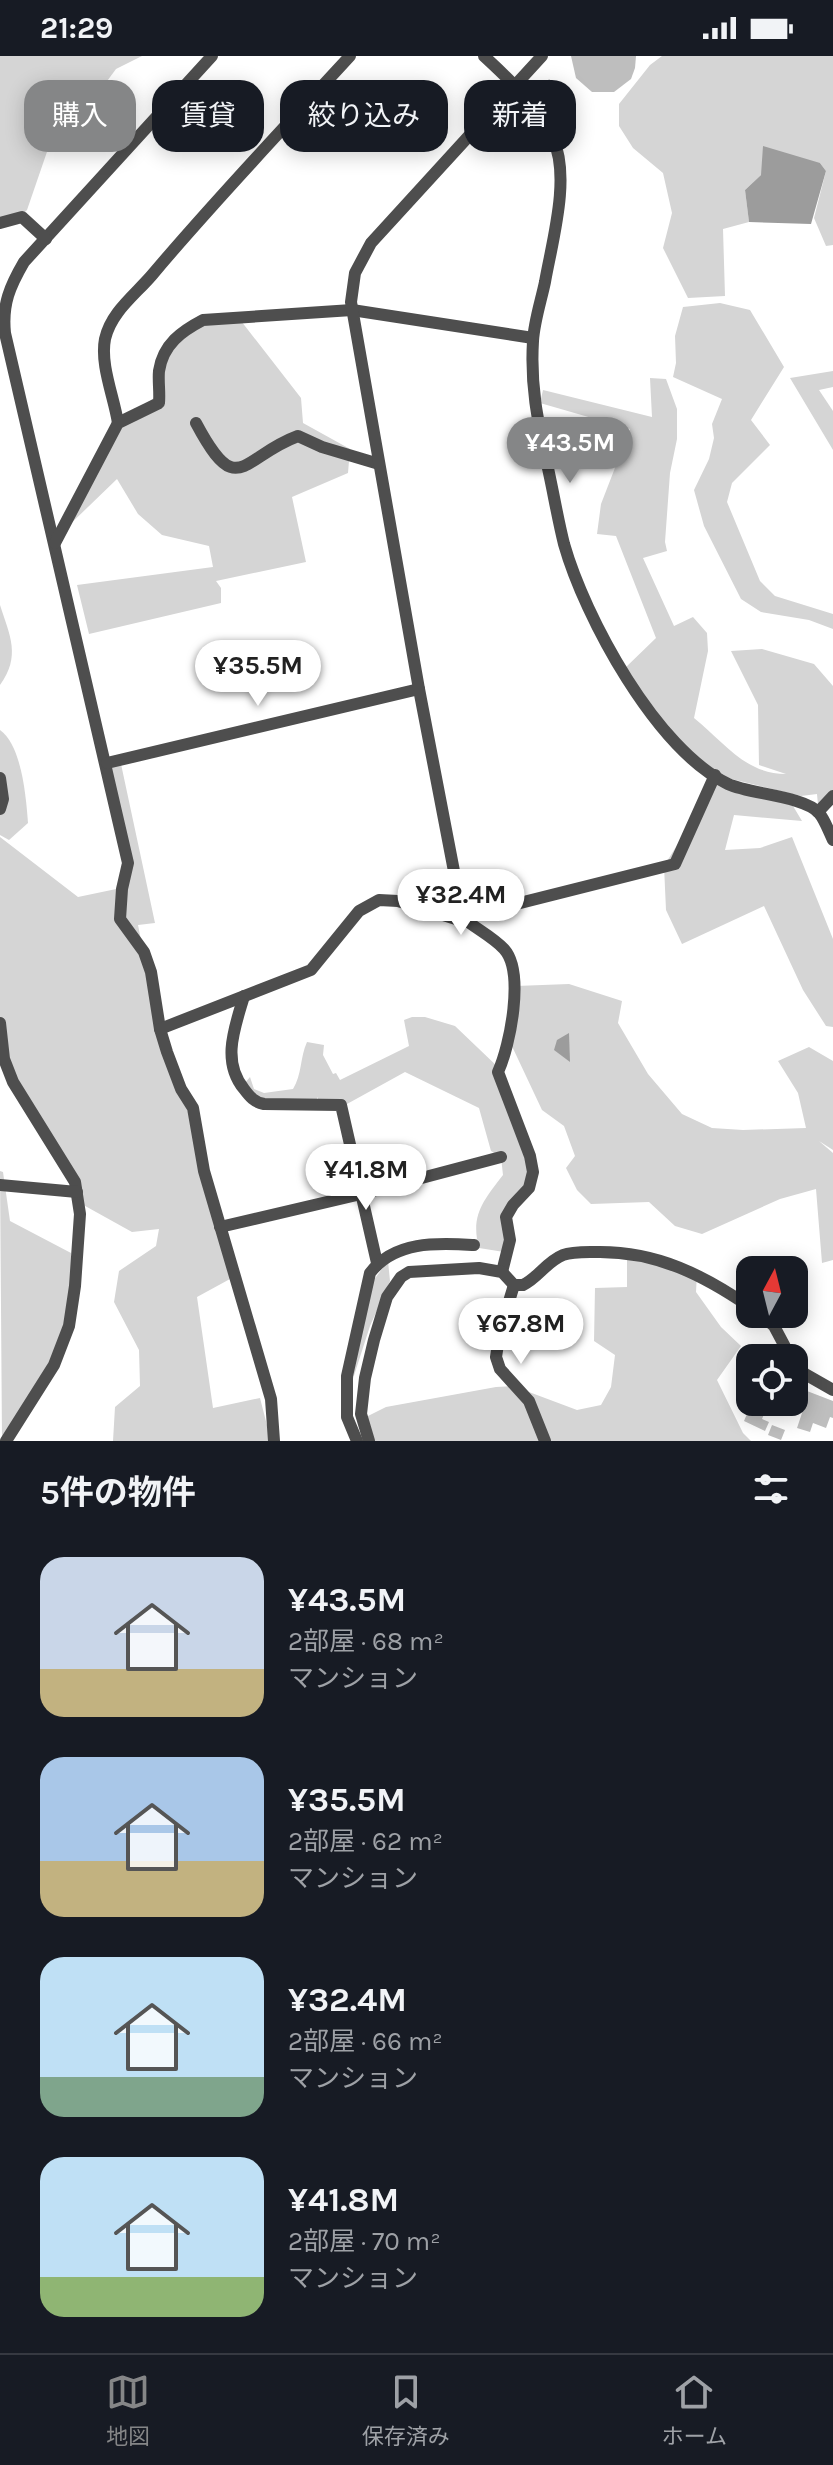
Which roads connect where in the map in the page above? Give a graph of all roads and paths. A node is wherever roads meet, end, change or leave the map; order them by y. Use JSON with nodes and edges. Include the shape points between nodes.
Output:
{"nodes":[{"id":1,"x":212,"y":56,"type":"edge"},
{"id":2,"x":350,"y":56,"type":"edge"},
{"id":3,"x":484,"y":56,"type":"edge"},
{"id":4,"x":542,"y":56,"type":"edge"},
{"id":5,"x":510,"y":80,"type":"edge"},
{"id":6,"x":520,"y":80,"type":"edge"},
{"id":7,"x":464,"y":142,"type":"edge"},
{"id":8,"x":556,"y":152,"type":"edge"},
{"id":9,"x":0,"y":223,"type":"edge"},
{"id":10,"x":46,"y":239,"type":"junction"},
{"id":11,"x":352,"y":310,"type":"junction"},
{"id":12,"x":533,"y":338,"type":"junction"},
{"id":13,"x":118,"y":423,"type":"junction"},
{"id":14,"x":196,"y":423,"type":"dead end"},
{"id":15,"x":379,"y":464,"type":"junction"},
{"id":16,"x":55,"y":543,"type":"junction"},
{"id":17,"x":419,"y":689,"type":"junction"},
{"id":18,"x":107,"y":763,"type":"junction"},
{"id":19,"x":715,"y":775,"type":"junction"},
{"id":20,"x":0,"y":778,"type":"edge"},
{"id":21,"x":833,"y":796,"type":"edge"},
{"id":22,"x":0,"y":809,"type":"edge"},
{"id":23,"x":818,"y":812,"type":"junction"},
{"id":24,"x":833,"y":840,"type":"edge"},
{"id":25,"x":463,"y":918,"type":"junction"},
{"id":26,"x":244,"y":996,"type":"junction"},
{"id":27,"x":0,"y":1023,"type":"edge"},
{"id":28,"x":160,"y":1029,"type":"junction"},
{"id":29,"x":501,"y":1157,"type":"dead end"},
{"id":30,"x":0,"y":1185,"type":"edge"},
{"id":31,"x":77,"y":1192,"type":"junction"},
{"id":32,"x":361,"y":1194,"type":"junction"},
{"id":33,"x":220,"y":1227,"type":"junction"},
{"id":34,"x":474,"y":1245,"type":"dead end"},
{"id":35,"x":377,"y":1263,"type":"junction"},
{"id":36,"x":502,"y":1272,"type":"junction"},
{"id":37,"x":514,"y":1285,"type":"junction"},
{"id":38,"x":736,"y":1297,"type":"edge"},
{"id":39,"x":808,"y":1376,"type":"edge"},
{"id":40,"x":833,"y":1390,"type":"edge"},
{"id":41,"x":6,"y":1441,"type":"edge"},
{"id":42,"x":274,"y":1441,"type":"edge"},
{"id":43,"x":357,"y":1441,"type":"edge"},
{"id":44,"x":369,"y":1441,"type":"edge"},
{"id":45,"x":545,"y":1441,"type":"edge"}],
"edges":[{"from":1,"to":10,"type":"street"},
{"from":2,"to":13,"type":"street","via":[[120,308],[103,352]]},
{"from":3,"to":5,"type":"street"},
{"from":4,"to":6,"type":"street"},
{"from":7,"to":11,"type":"street","via":[[371,243],[355,273]]},
{"from":8,"to":12,"type":"street","via":[[560,185],[556,226]]},
{"from":9,"to":10,"type":"street","via":[[22,217]]},
{"from":10,"to":16,"type":"street","via":[[11,284],[3,317]]},
{"from":11,"to":12,"type":"street"},
{"from":11,"to":13,"type":"street","via":[[203,320],[182,330],[166,349],[159,371],[159,403]]},
{"from":11,"to":15,"type":"street"},
{"from":12,"to":19,"type":"street","via":[[532,395],[575,580],[640,698],[668,734]]},
{"from":13,"to":16,"type":"street"},
{"from":14,"to":15,"type":"street","via":[[213,455],[227,467],[255,462],[298,436]]},
{"from":15,"to":17,"type":"street"},
{"from":16,"to":18,"type":"street"},
{"from":17,"to":18,"type":"street"},
{"from":17,"to":25,"type":"street"},
{"from":18,"to":28,"type":"street","via":[[129,865],[120,919],[144,952]]},
{"from":19,"to":23,"type":"street","via":[[728,784]]},
{"from":19,"to":25,"type":"street","via":[[675,864]]},
{"from":20,"to":22,"type":"street"},
{"from":21,"to":23,"type":"street"},
{"from":23,"to":24,"type":"street"},
{"from":25,"to":26,"type":"street","via":[[379,900],[359,911],[311,970]]},
{"from":25,"to":36,"type":"street","via":[[505,949],[514,970],[506,1056],[498,1072],[533,1172],[529,1188],[506,1217],[510,1240]]},
{"from":26,"to":28,"type":"street"},
{"from":26,"to":32,"type":"street","via":[[231,1052],[240,1085],[255,1102],[264,1104],[341,1105]]},
{"from":27,"to":31,"type":"street","via":[[13,1082],[60,1154]]},
{"from":28,"to":33,"type":"street","via":[[193,1108]]},
{"from":29,"to":32,"type":"street"},
{"from":30,"to":31,"type":"street"},
{"from":31,"to":41,"type":"street","via":[[80,1214],[69,1326],[54,1365]]},
{"from":32,"to":33,"type":"street"},
{"from":32,"to":35,"type":"street"},
{"from":33,"to":42,"type":"street","via":[[271,1399]]},
{"from":34,"to":35,"type":"street","via":[[412,1246]]},
{"from":35,"to":43,"type":"street","via":[[366,1283],[347,1376],[347,1417]]},
{"from":36,"to":37,"type":"street"},
{"from":36,"to":44,"type":"street","via":[[430,1269],[401,1277],[387,1297],[365,1378],[361,1414]]},
{"from":37,"to":38,"type":"street","via":[[528,1284],[547,1263],[566,1254],[624,1252],[683,1267]]},
{"from":37,"to":45,"type":"street","via":[[496,1357],[529,1401]]},
{"from":39,"to":40,"type":"street"}]}
